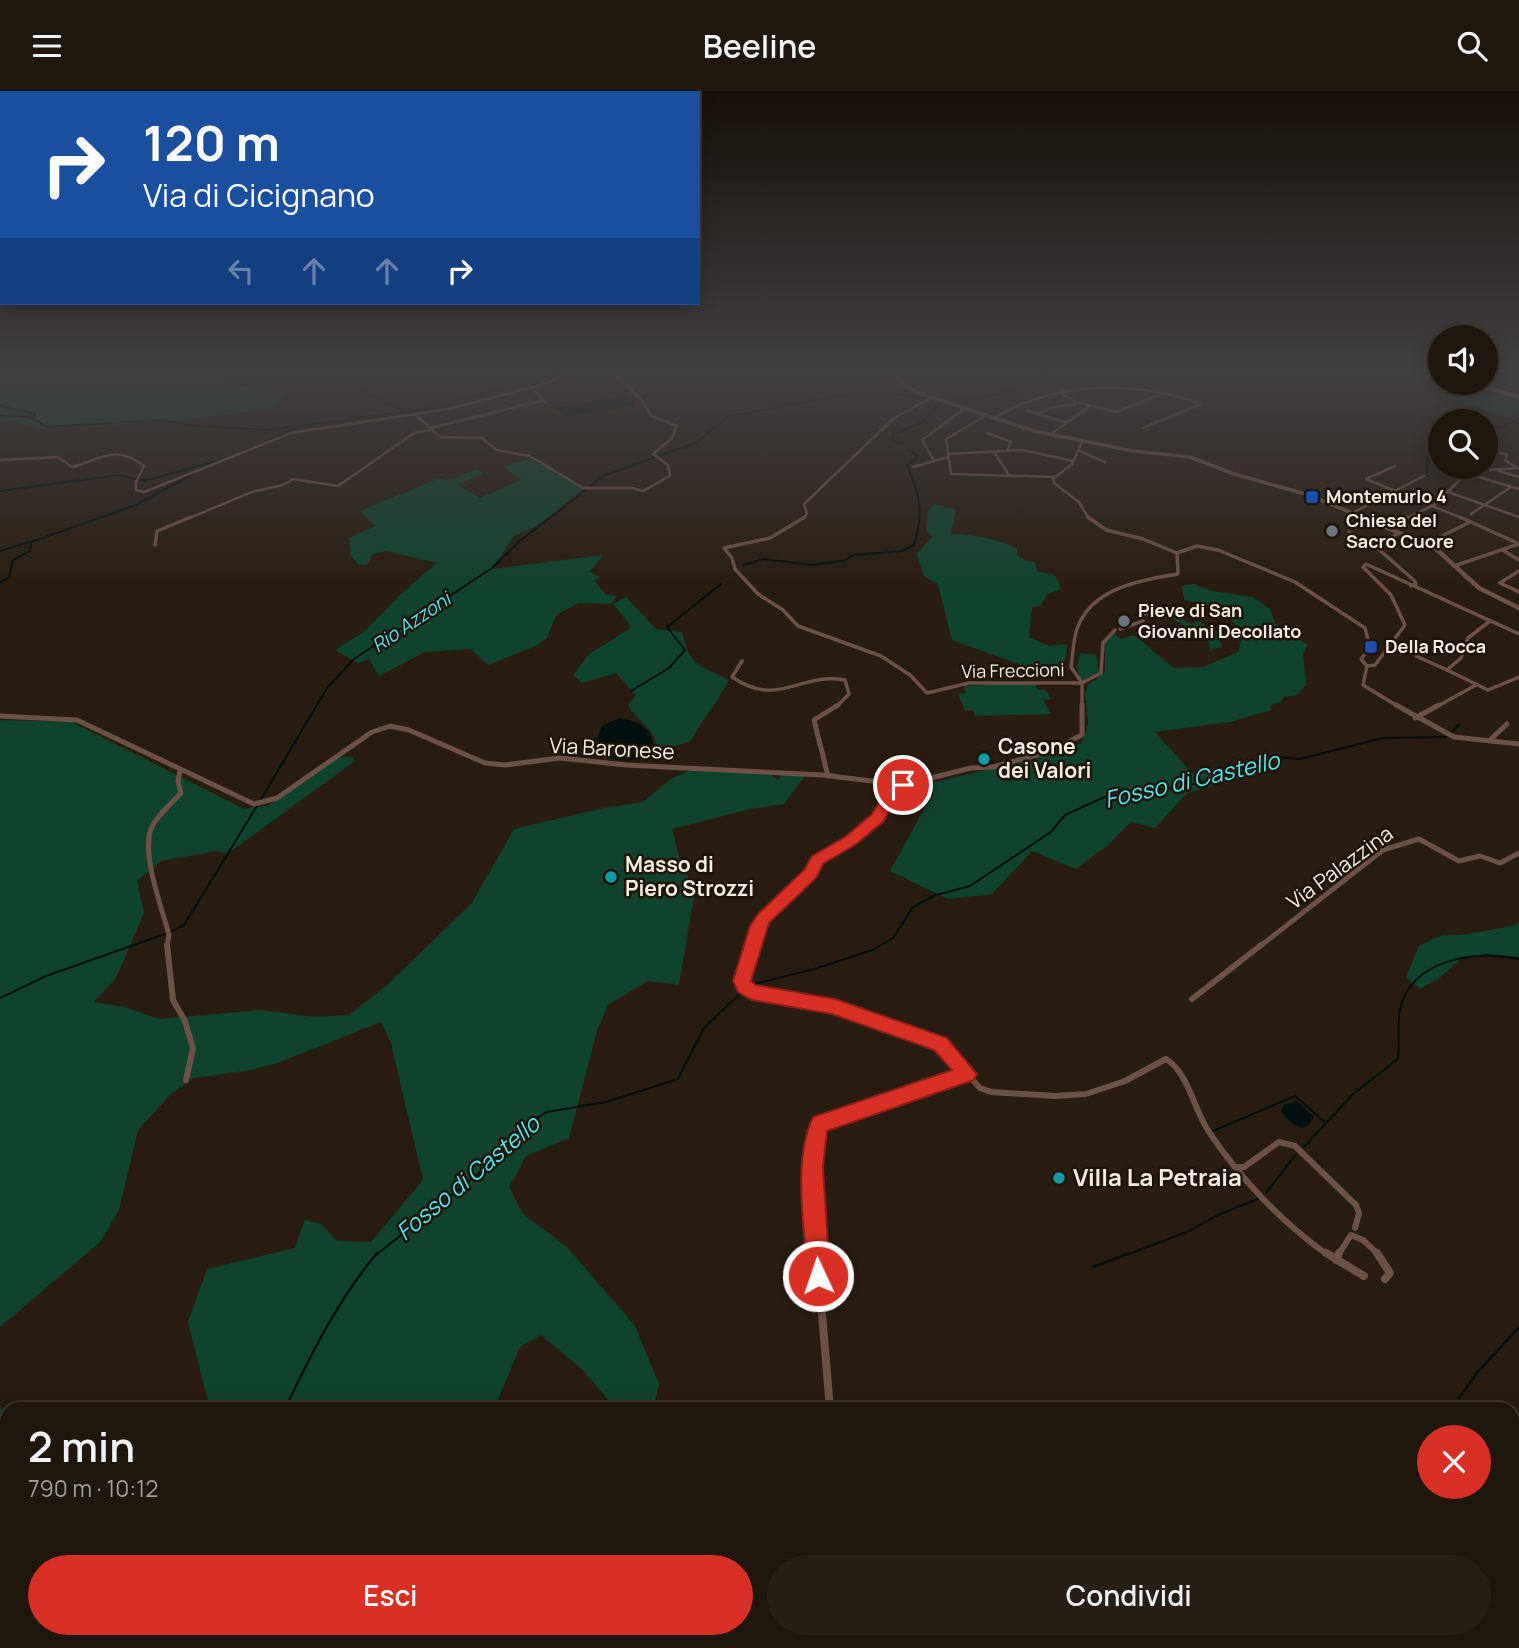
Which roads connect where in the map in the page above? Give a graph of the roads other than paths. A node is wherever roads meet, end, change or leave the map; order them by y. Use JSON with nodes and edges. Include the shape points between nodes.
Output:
{"nodes":[{"id":1,"x":269,"y":444,"type":"edge"},
{"id":2,"x":399,"y":444,"type":"edge"},
{"id":3,"x":487,"y":444,"type":"edge"},
{"id":4,"x":667,"y":444,"type":"edge"},
{"id":5,"x":866,"y":444,"type":"edge"},
{"id":6,"x":924,"y":444,"type":"edge"},
{"id":7,"x":947,"y":444,"type":"edge"},
{"id":8,"x":1012,"y":444,"type":"edge"},
{"id":9,"x":1082,"y":444,"type":"edge"},
{"id":10,"x":1091,"y":444,"type":"edge"},
{"id":11,"x":1007,"y":451,"type":"junction"},
{"id":12,"x":1080,"y":451,"type":"junction"},
{"id":13,"x":994,"y":452,"type":"junction"},
{"id":14,"x":1498,"y":452,"type":"edge"},
{"id":15,"x":948,"y":456,"type":"junction"},
{"id":16,"x":0,"y":460,"type":"edge"},
{"id":17,"x":934,"y":461,"type":"junction"},
{"id":18,"x":1073,"y":461,"type":"junction"},
{"id":19,"x":1105,"y":462,"type":"dead end"},
{"id":20,"x":1395,"y":466,"type":"dead end"},
{"id":21,"x":913,"y":467,"type":"dead end"},
{"id":22,"x":1518,"y":468,"type":"edge"},
{"id":23,"x":1498,"y":469,"type":"edge"},
{"id":24,"x":1498,"y":470,"type":"edge"},
{"id":25,"x":1009,"y":475,"type":"junction"},
{"id":26,"x":1424,"y":476,"type":"dead end"},
{"id":27,"x":1056,"y":477,"type":"junction"},
{"id":28,"x":1519,"y":477,"type":"edge"},
{"id":29,"x":1460,"y":479,"type":"edge"},
{"id":30,"x":1485,"y":479,"type":"edge"},
{"id":31,"x":1511,"y":487,"type":"junction"},
{"id":32,"x":1519,"y":489,"type":"edge"},
{"id":33,"x":1395,"y":491,"type":"junction"},
{"id":34,"x":1448,"y":492,"type":"junction"},
{"id":35,"x":1434,"y":505,"type":"junction"},
{"id":36,"x":1485,"y":505,"type":"junction"},
{"id":37,"x":1352,"y":513,"type":"junction"},
{"id":38,"x":1471,"y":514,"type":"dead end"},
{"id":39,"x":1519,"y":517,"type":"edge"},
{"id":40,"x":1470,"y":522,"type":"junction"},
{"id":41,"x":1387,"y":527,"type":"junction"},
{"id":42,"x":1349,"y":532,"type":"dead end"},
{"id":43,"x":1399,"y":533,"type":"junction"},
{"id":44,"x":1426,"y":544,"type":"junction"},
{"id":45,"x":1519,"y":544,"type":"edge"},
{"id":46,"x":155,"y":545,"type":"dead end"},
{"id":47,"x":1377,"y":548,"type":"junction"},
{"id":48,"x":1504,"y":551,"type":"junction"},
{"id":49,"x":1177,"y":553,"type":"junction"},
{"id":50,"x":1519,"y":560,"type":"edge"},
{"id":51,"x":1454,"y":566,"type":"junction"},
{"id":52,"x":1519,"y":571,"type":"edge"},
{"id":53,"x":1411,"y":586,"type":"junction"},
{"id":54,"x":1519,"y":592,"type":"edge"},
{"id":55,"x":1519,"y":608,"type":"edge"},
{"id":56,"x":1166,"y":610,"type":"dead end"},
{"id":57,"x":1490,"y":621,"type":"junction"},
{"id":58,"x":1519,"y":634,"type":"edge"},
{"id":59,"x":1416,"y":656,"type":"dead end"},
{"id":60,"x":742,"y":661,"type":"dead end"},
{"id":61,"x":1367,"y":666,"type":"junction"},
{"id":62,"x":1447,"y":670,"type":"junction"},
{"id":63,"x":1519,"y":677,"type":"edge"},
{"id":64,"x":1082,"y":683,"type":"junction"},
{"id":65,"x":1476,"y":685,"type":"junction"},
{"id":66,"x":0,"y":716,"type":"edge"},
{"id":67,"x":1415,"y":718,"type":"junction"},
{"id":68,"x":1507,"y":724,"type":"dead end"},
{"id":69,"x":1444,"y":733,"type":"joint"},
{"id":70,"x":1490,"y":740,"type":"junction"},
{"id":71,"x":1519,"y":744,"type":"edge"},
{"id":72,"x":180,"y":771,"type":"junction"},
{"id":73,"x":828,"y":776,"type":"junction"},
{"id":74,"x":903,"y":785,"type":"junction"},
{"id":75,"x":268,"y":801,"type":"joint"},
{"id":76,"x":254,"y":804,"type":"joint"},
{"id":77,"x":1519,"y":853,"type":"edge"},
{"id":78,"x":1192,"y":999,"type":"dead end"},
{"id":79,"x":967,"y":1074,"type":"junction"},
{"id":80,"x":186,"y":1080,"type":"dead end"},
{"id":81,"x":1235,"y":1167,"type":"junction"},
{"id":82,"x":1355,"y":1228,"type":"dead end"},
{"id":83,"x":1336,"y":1260,"type":"junction"},
{"id":84,"x":1364,"y":1276,"type":"dead end"},
{"id":85,"x":1385,"y":1279,"type":"dead end"},
{"id":86,"x":829,"y":1402,"type":"edge"}],
"edges":[{"from":1,"to":16,"type":"street","via":[[150,491],[136,490],[144,466],[118,452],[72,467],[58,457]]},
{"from":2,"to":46,"type":"street","via":[[338,486],[293,479],[252,492],[158,531]]},
{"from":3,"to":4,"type":"street","via":[[496,450],[530,456],[586,488],[643,491],[670,476],[668,465],[654,456]]},
{"from":5,"to":64,"type":"street","name":"Via Freccioni","via":[[804,504],[807,514],[803,519],[769,538],[724,548],[735,569],[798,625],[881,656],[928,693],[969,683]]},
{"from":6,"to":17,"type":"street"},
{"from":7,"to":15,"type":"street"},
{"from":8,"to":11,"type":"street"},
{"from":9,"to":12,"type":"street"},
{"from":10,"to":37,"type":"street","via":[[1190,457]]},
{"from":11,"to":13,"type":"street"},
{"from":11,"to":18,"type":"street"},
{"from":12,"to":18,"type":"street"},
{"from":12,"to":19,"type":"street"},
{"from":13,"to":15,"type":"street"},
{"from":13,"to":25,"type":"street"},
{"from":14,"to":22,"type":"street"},
{"from":15,"to":17,"type":"street"},
{"from":15,"to":25,"type":"street","via":[[951,474]]},
{"from":17,"to":21,"type":"street"},
{"from":18,"to":27,"type":"street"},
{"from":20,"to":33,"type":"street","via":[[1366,479]]},
{"from":22,"to":23,"type":"street"},
{"from":24,"to":28,"type":"street"},
{"from":25,"to":27,"type":"street"},
{"from":26,"to":33,"type":"street"},
{"from":27,"to":49,"type":"street","via":[[1053,481],[1079,502],[1090,521]]},
{"from":29,"to":34,"type":"street"},
{"from":30,"to":31,"type":"street"},
{"from":31,"to":32,"type":"street"},
{"from":31,"to":36,"type":"street"},
{"from":33,"to":35,"type":"street"},
{"from":33,"to":37,"type":"street"},
{"from":34,"to":35,"type":"street"},
{"from":34,"to":36,"type":"street"},
{"from":35,"to":40,"type":"street"},
{"from":35,"to":41,"type":"street"},
{"from":36,"to":38,"type":"street"},
{"from":36,"to":39,"type":"street"},
{"from":37,"to":41,"type":"street"},
{"from":40,"to":44,"type":"street"},
{"from":40,"to":45,"type":"street"},
{"from":41,"to":43,"type":"street"},
{"from":42,"to":47,"type":"street","via":[[1363,547]]},
{"from":43,"to":44,"type":"street"},
{"from":43,"to":47,"type":"street"},
{"from":44,"to":51,"type":"street"},
{"from":45,"to":48,"type":"street"},
{"from":47,"to":53,"type":"street","via":[[1415,581]]},
{"from":48,"to":50,"type":"street"},
{"from":48,"to":51,"type":"street"},
{"from":49,"to":61,"type":"street","via":[[1207,547],[1305,588],[1365,628],[1370,647],[1361,659]]},
{"from":49,"to":64,"type":"street","via":[[1178,574],[1131,582],[1087,609],[1073,641],[1071,667]]},
{"from":51,"to":55,"type":"street","via":[[1479,588]]},
{"from":52,"to":54,"type":"street","via":[[1500,583]]},
{"from":53,"to":57,"type":"street"},
{"from":53,"to":61,"type":"street","via":[[1372,565],[1363,565],[1391,595],[1405,625],[1376,665]]},
{"from":56,"to":64,"type":"street","via":[[1140,615],[1143,621],[1109,633],[1101,647],[1101,673]]},
{"from":57,"to":58,"type":"street"},
{"from":57,"to":62,"type":"street","via":[[1468,638],[1461,658]]},
{"from":59,"to":62,"type":"street"},
{"from":60,"to":73,"type":"street","via":[[732,677],[765,693],[845,680],[849,694],[843,702],[814,720]]},
{"from":61,"to":67,"type":"street","via":[[1363,685]]},
{"from":62,"to":65,"type":"street"},
{"from":63,"to":65,"type":"street","via":[[1488,690]]},
{"from":64,"to":74,"type":"street","via":[[1082,736],[1048,752]]},
{"from":65,"to":67,"type":"street"},
{"from":66,"to":72,"type":"street","name":"Via Baronese","via":[[77,720]]},
{"from":67,"to":69,"type":"street"},
{"from":68,"to":70,"type":"street"},
{"from":69,"to":70,"type":"street"},
{"from":70,"to":71,"type":"street"},
{"from":72,"to":76,"type":"street","name":"Via Baronese"},
{"from":72,"to":80,"type":"street","via":[[181,793],[150,829],[149,841],[169,935],[166,952],[173,1000],[193,1048]]},
{"from":73,"to":74,"type":"street","name":"Via Baronese"},
{"from":73,"to":75,"type":"street","name":"Via Baronese","via":[[560,758],[496,766],[390,726],[368,735]]},
{"from":74,"to":79,"type":"street","via":[[892,793],[877,818],[817,860],[810,874],[764,918],[742,981],[752,992],[835,1006],[940,1044]]},
{"from":75,"to":76,"type":"street","name":"Via Baronese"},
{"from":77,"to":78,"type":"street","name":"Via Palazzina","via":[[1500,863],[1476,855],[1459,861],[1423,839],[1411,837],[1384,850]]},
{"from":79,"to":81,"type":"street","via":[[991,1092],[1069,1097],[1122,1083],[1166,1059],[1176,1065],[1208,1131]]},
{"from":79,"to":86,"type":"street","via":[[820,1123],[812,1167]]},
{"from":81,"to":82,"type":"street","via":[[1244,1167],[1279,1142],[1295,1146],[1356,1205]]},
{"from":81,"to":83,"type":"street"},
{"from":83,"to":84,"type":"street"},
{"from":83,"to":85,"type":"street","via":[[1342,1245],[1351,1235],[1357,1236],[1383,1258],[1390,1273]]}]}
